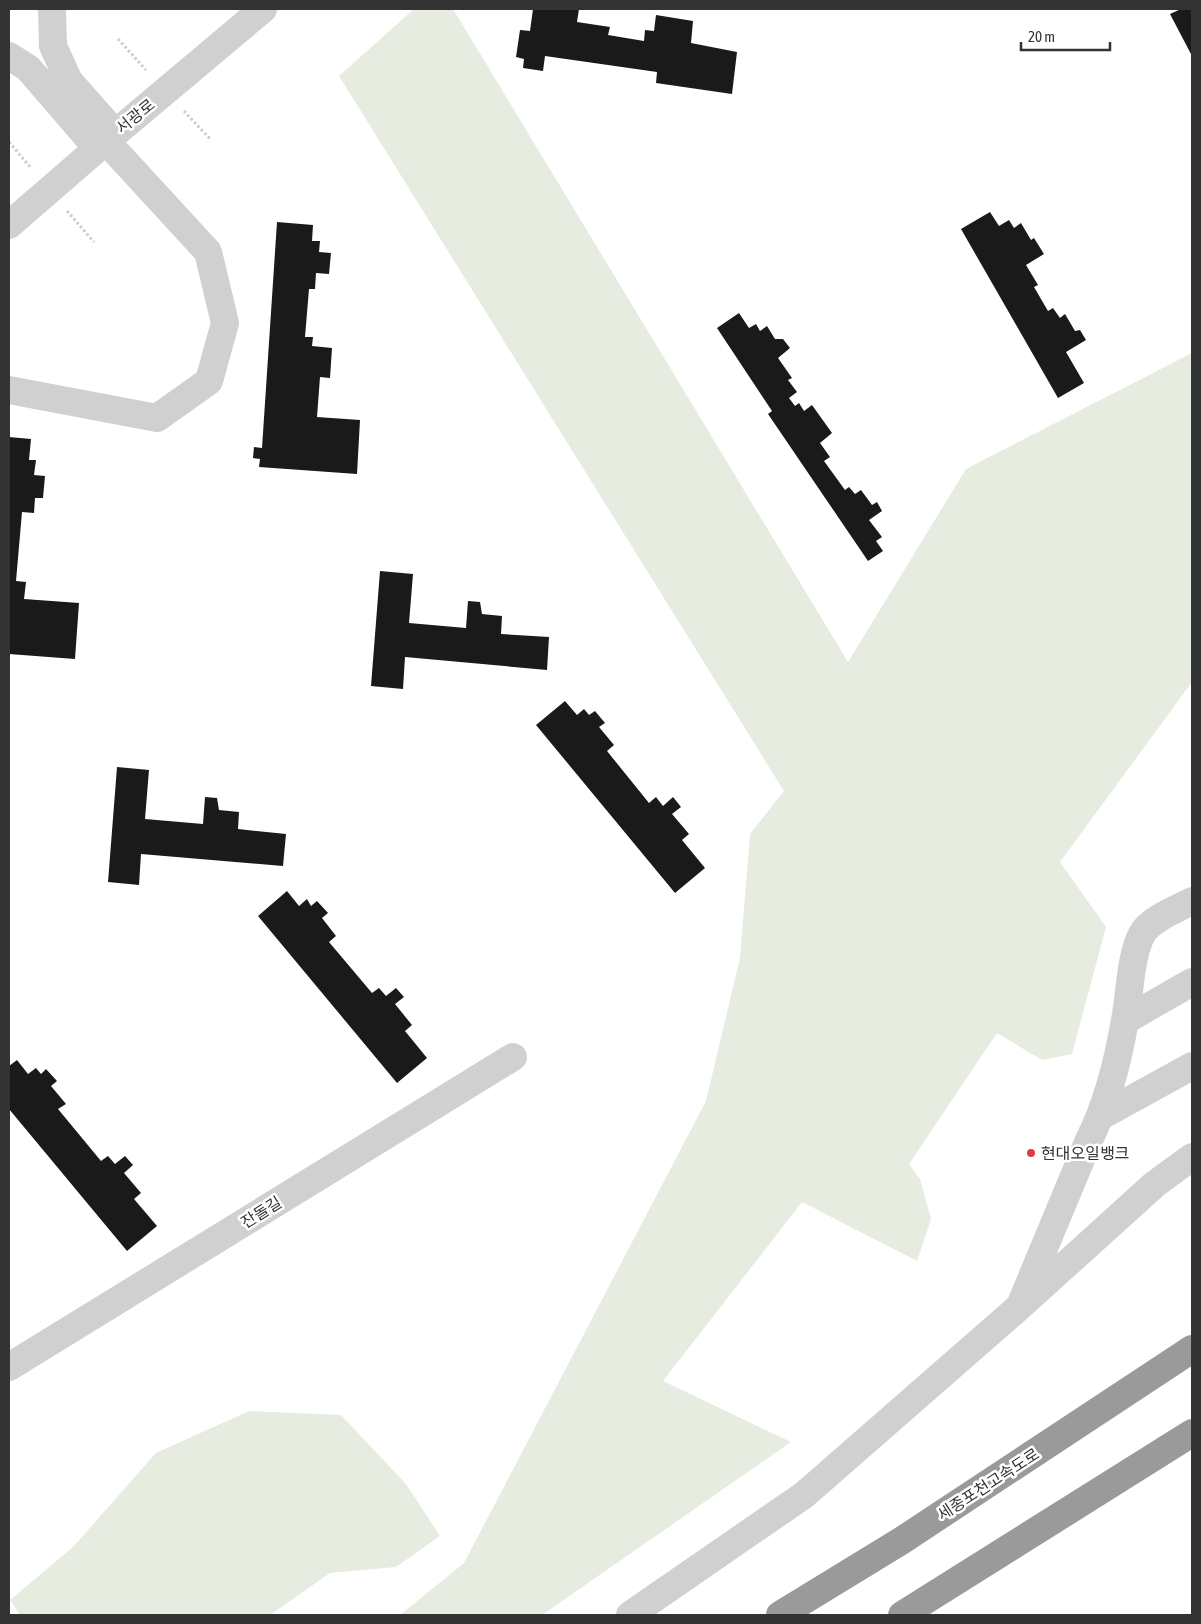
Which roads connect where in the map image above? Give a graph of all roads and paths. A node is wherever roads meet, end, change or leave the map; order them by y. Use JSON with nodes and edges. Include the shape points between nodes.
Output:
{"nodes":[{"id":1,"x":52,"y":9,"type":"edge"},
{"id":2,"x":263,"y":9,"type":"edge"},
{"id":3,"x":9,"y":56,"type":"edge"},
{"id":4,"x":106,"y":141,"type":"junction"},
{"id":5,"x":9,"y":225,"type":"edge"},
{"id":6,"x":9,"y":390,"type":"edge"},
{"id":7,"x":1192,"y":902,"type":"edge"},
{"id":8,"x":1192,"y":982,"type":"edge"},
{"id":9,"x":1126,"y":1020,"type":"junction"},
{"id":10,"x":513,"y":1058,"type":"dead end"},
{"id":11,"x":1192,"y":1066,"type":"edge"},
{"id":12,"x":1101,"y":1116,"type":"junction"},
{"id":13,"x":1192,"y":1157,"type":"edge"},
{"id":14,"x":1018,"y":1308,"type":"junction"},
{"id":15,"x":1192,"y":1349,"type":"edge"},
{"id":16,"x":9,"y":1367,"type":"edge"},
{"id":17,"x":1192,"y":1433,"type":"edge"},
{"id":18,"x":630,"y":1615,"type":"edge"},
{"id":19,"x":780,"y":1615,"type":"edge"},
{"id":20,"x":902,"y":1615,"type":"edge"}],
"edges":[{"from":1,"to":4,"type":"street","via":[[53,46],[69,81]]},
{"from":2,"to":4,"type":"street","name":"서광로"},
{"from":3,"to":4,"type":"street","via":[[28,68]]},
{"from":4,"to":5,"type":"street","name":"서광로"},
{"from":4,"to":6,"type":"street","via":[[208,252],[225,323],[209,381],[157,418]]},
{"from":7,"to":9,"type":"street","via":[[1158,919],[1142,933],[1135,952]]},
{"from":8,"to":9,"type":"street"},
{"from":9,"to":12,"type":"street"},
{"from":10,"to":16,"type":"street","name":"잔돌길"},
{"from":11,"to":12,"type":"street"},
{"from":12,"to":14,"type":"street"},
{"from":13,"to":14,"type":"street","via":[[1155,1184]]},
{"from":14,"to":18,"type":"street","via":[[804,1495]]},
{"from":15,"to":19,"type":"highway","name":"세종포천고속도로","via":[[901,1541]]},
{"from":17,"to":20,"type":"highway"}]}
